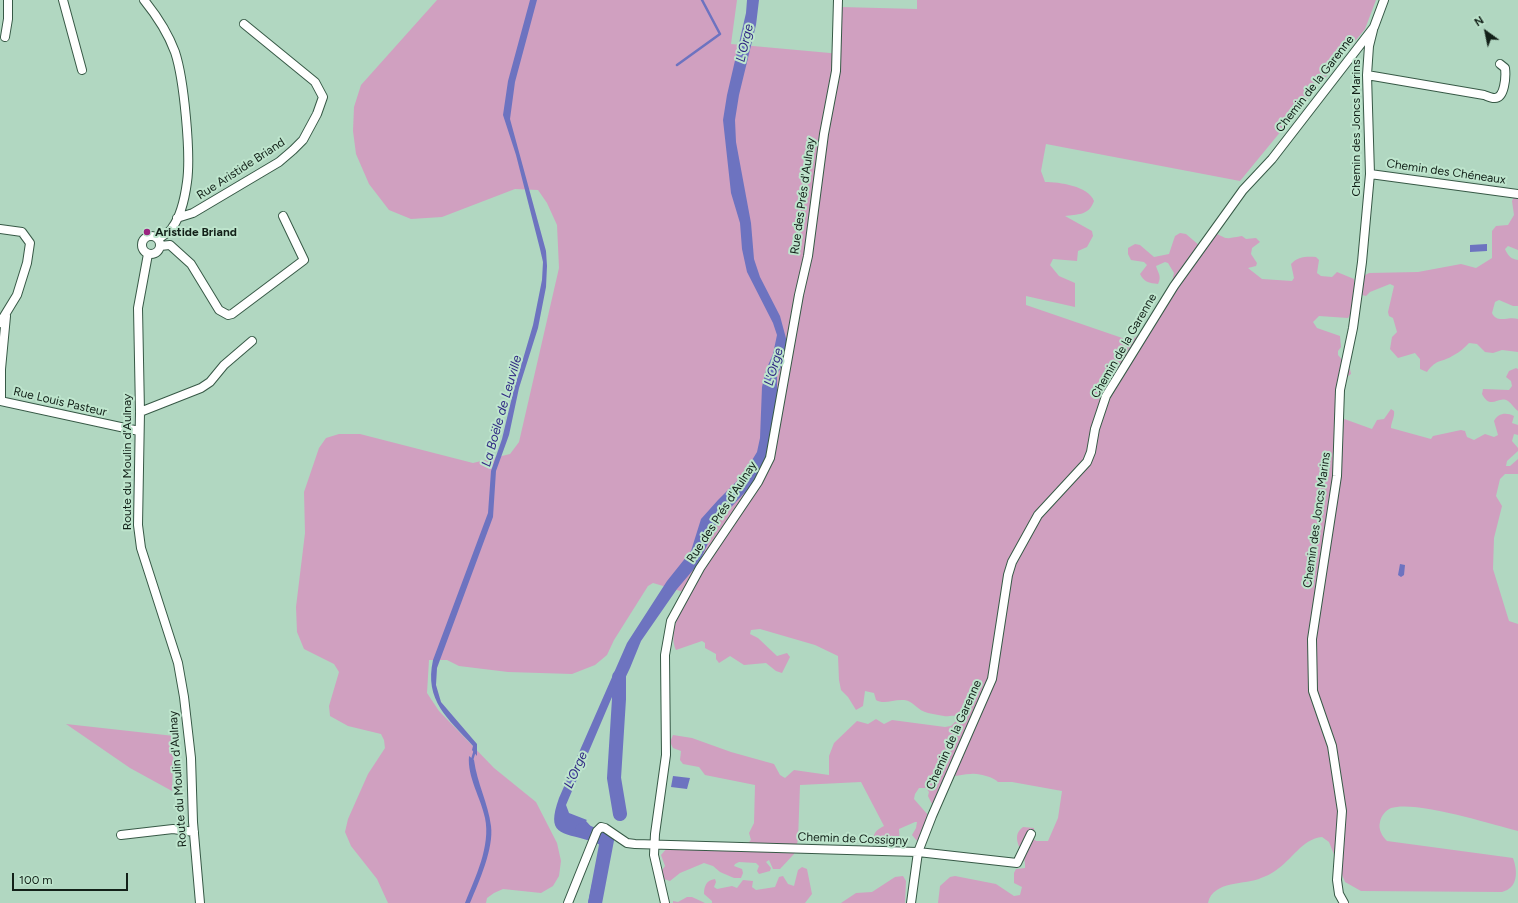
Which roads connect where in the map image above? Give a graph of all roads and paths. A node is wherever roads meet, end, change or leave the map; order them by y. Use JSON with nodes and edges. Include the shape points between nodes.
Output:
{"nodes":[{"id":1,"x":8,"y":0,"type":"edge"},
{"id":2,"x":63,"y":0,"type":"edge"},
{"id":3,"x":144,"y":0,"type":"edge"},
{"id":4,"x":838,"y":0,"type":"edge"},
{"id":5,"x":1384,"y":0,"type":"edge"},
{"id":6,"x":3,"y":8,"type":"edge"},
{"id":7,"x":244,"y":24,"type":"dead end"},
{"id":8,"x":1374,"y":27,"type":"junction"},
{"id":9,"x":5,"y":37,"type":"dead end"},
{"id":10,"x":1500,"y":64,"type":"dead end"},
{"id":11,"x":82,"y":70,"type":"dead end"},
{"id":12,"x":1367,"y":75,"type":"junction"},
{"id":13,"x":1370,"y":174,"type":"junction"},
{"id":14,"x":1518,"y":194,"type":"edge"},
{"id":15,"x":283,"y":216,"type":"dead end"},
{"id":16,"x":177,"y":218,"type":"junction"},
{"id":17,"x":0,"y":229,"type":"edge"},
{"id":18,"x":159,"y":242,"type":"junction"},
{"id":19,"x":148,"y":254,"type":"junction"},
{"id":20,"x":6,"y":313,"type":"junction"},
{"id":21,"x":0,"y":323,"type":"edge"},
{"id":22,"x":252,"y":341,"type":"dead end"},
{"id":23,"x":1,"y":368,"type":"edge"},
{"id":24,"x":1,"y":401,"type":"edge"},
{"id":25,"x":140,"y":412,"type":"junction"},
{"id":26,"x":139,"y":431,"type":"junction"},
{"id":27,"x":194,"y":832,"type":"junction"},
{"id":28,"x":1031,"y":834,"type":"dead end"},
{"id":29,"x":122,"y":835,"type":"dead end"},
{"id":30,"x":655,"y":844,"type":"junction"},
{"id":31,"x":918,"y":852,"type":"junction"},
{"id":32,"x":200,"y":903,"type":"edge"},
{"id":33,"x":568,"y":903,"type":"edge"},
{"id":34,"x":665,"y":903,"type":"edge"},
{"id":35,"x":911,"y":903,"type":"edge"},
{"id":36,"x":1344,"y":903,"type":"edge"}],
"edges":[{"from":1,"to":6,"type":"street"},
{"from":2,"to":11,"type":"street"},
{"from":3,"to":16,"type":"street","name":"Rue Aristide Briand","via":[[166,32],[179,71],[187,141],[187,181]]},
{"from":4,"to":30,"type":"street","name":"Rue des Prés d'Aulnay","via":[[835,78],[824,134],[808,256],[770,458],[758,482],[700,568],[671,621],[666,655],[664,775]]},
{"from":5,"to":8,"type":"street","name":"Chemin de la Garenne"},
{"from":6,"to":9,"type":"street","via":[[8,19]]},
{"from":7,"to":16,"type":"street","name":"Rue Aristide Briand","via":[[315,82],[323,97],[303,140],[279,162],[193,213]]},
{"from":8,"to":12,"type":"street","name":"Chemin des Joncs Marins","via":[[1369,46]]},
{"from":8,"to":31,"type":"street","name":"Chemin de la Garenne","via":[[1272,159],[1243,190],[1174,286],[1106,396],[1087,462],[1033,523],[1010,569],[992,679]]},
{"from":10,"to":12,"type":"street","via":[[1506,72],[1503,93],[1494,98]]},
{"from":12,"to":13,"type":"street","name":"Chemin des Joncs Marins"},
{"from":13,"to":14,"type":"street","name":"Chemin des Chéneaux"},
{"from":13,"to":36,"type":"street","name":"Chemin des Joncs Marins","via":[[1354,320],[1340,390],[1337,476],[1312,639],[1313,691],[1332,746],[1342,811],[1337,870],[1339,894]]},
{"from":15,"to":18,"type":"street","via":[[304,260],[232,314],[224,314],[219,310],[187,258],[170,245]]},
{"from":16,"to":18,"type":"street","name":"Rue Aristide Briand"},
{"from":17,"to":20,"type":"street","via":[[22,232],[30,243],[18,295]]},
{"from":18,"to":19,"type":"street","via":[[158,252]]},
{"from":18,"to":19,"type":"street","via":[[148,237],[143,242],[143,249]]},
{"from":19,"to":25,"type":"street","name":"Route du Moulin d'Aulnay","via":[[138,308]]},
{"from":20,"to":21,"type":"street"},
{"from":20,"to":23,"type":"street"},
{"from":22,"to":25,"type":"street","via":[[201,388]]},
{"from":23,"to":24,"type":"street"},
{"from":24,"to":26,"type":"street","name":"Rue Louis Pasteur"},
{"from":25,"to":26,"type":"street","name":"Route du Moulin d'Aulnay"},
{"from":26,"to":27,"type":"street","name":"Route du Moulin d'Aulnay","via":[[138,504],[141,548],[178,663],[191,758]]},
{"from":27,"to":29,"type":"street","via":[[173,829]]},
{"from":27,"to":32,"type":"street","name":"Route du Moulin d'Aulnay"},
{"from":28,"to":31,"type":"street","name":"Chemin de Cossigny","via":[[1017,863]]},
{"from":30,"to":31,"type":"street","name":"Chemin de Cossigny"},
{"from":30,"to":33,"type":"street","name":"Chemin de Cossigny","via":[[627,843],[601,827],[597,831]]},
{"from":30,"to":34,"type":"street","name":"Rue des Prés d'Aulnay","via":[[654,855]]},
{"from":31,"to":35,"type":"street","name":"Chemin de la Garenne"}]}
